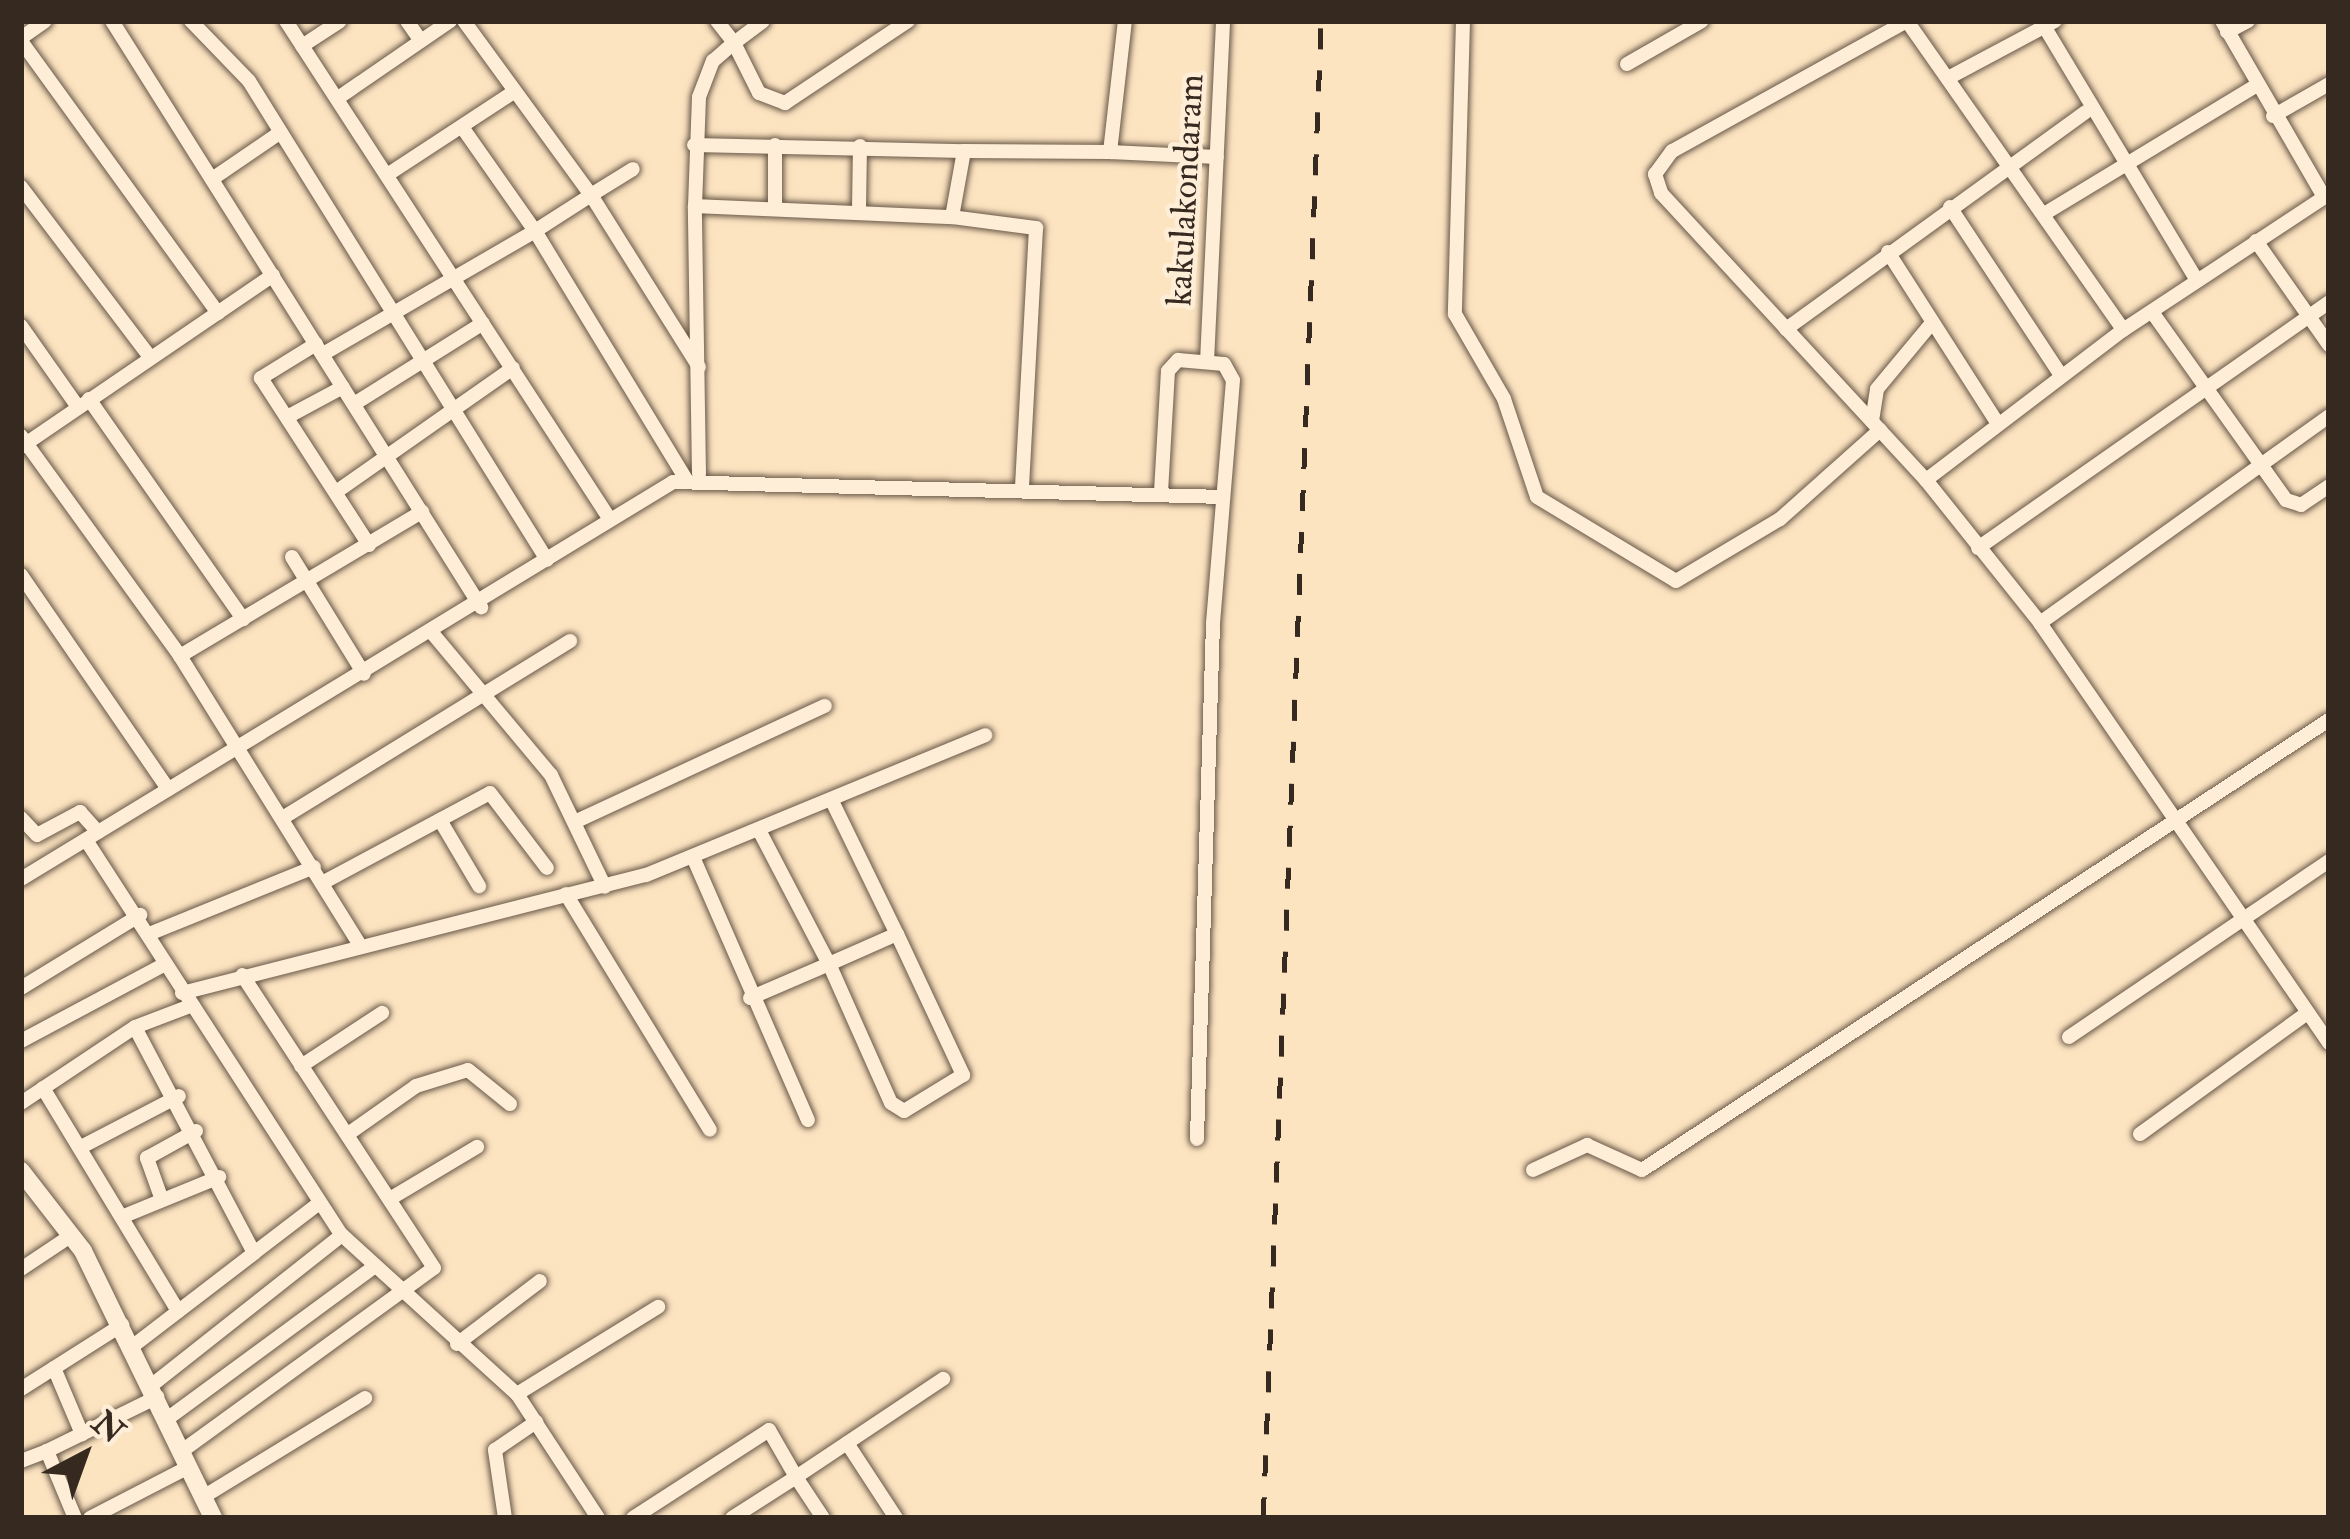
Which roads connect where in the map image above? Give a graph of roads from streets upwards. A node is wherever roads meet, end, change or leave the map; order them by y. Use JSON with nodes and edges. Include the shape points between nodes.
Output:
{"nodes":[{"id":1,"x":45,"y":21,"type":"edge"},
{"id":2,"x":112,"y":21,"type":"edge"},
{"id":3,"x":191,"y":21,"type":"edge"},
{"id":4,"x":286,"y":21,"type":"edge"},
{"id":5,"x":340,"y":21,"type":"edge"},
{"id":6,"x":407,"y":21,"type":"edge"},
{"id":7,"x":450,"y":21,"type":"edge"},
{"id":8,"x":464,"y":21,"type":"edge"},
{"id":9,"x":718,"y":21,"type":"edge"},
{"id":10,"x":763,"y":21,"type":"edge"},
{"id":11,"x":908,"y":21,"type":"edge"},
{"id":12,"x":1125,"y":21,"type":"edge"},
{"id":13,"x":1223,"y":21,"type":"edge"},
{"id":14,"x":1462,"y":21,"type":"edge"},
{"id":15,"x":1702,"y":21,"type":"edge"},
{"id":16,"x":1907,"y":21,"type":"edge"},
{"id":17,"x":2248,"y":21,"type":"edge"},
{"id":18,"x":2047,"y":23,"type":"edge"},
{"id":19,"x":2224,"y":26,"type":"edge"},
{"id":20,"x":21,"y":39,"type":"edge"},
{"id":21,"x":421,"y":41,"type":"junction"},
{"id":22,"x":734,"y":43,"type":"junction"},
{"id":23,"x":302,"y":46,"type":"junction"},
{"id":24,"x":1627,"y":64,"type":"dead end"},
{"id":25,"x":1950,"y":77,"type":"junction"},
{"id":26,"x":2329,"y":84,"type":"edge"},
{"id":27,"x":2254,"y":87,"type":"junction"},
{"id":28,"x":512,"y":94,"type":"junction"},
{"id":29,"x":338,"y":98,"type":"junction"},
{"id":30,"x":2086,"y":112,"type":"junction"},
{"id":31,"x":2273,"y":116,"type":"junction"},
{"id":32,"x":462,"y":127,"type":"junction"},
{"id":33,"x":281,"y":132,"type":"junction"},
{"id":34,"x":694,"y":145,"type":"junction"},
{"id":35,"x":775,"y":146,"type":"junction"},
{"id":36,"x":860,"y":146,"type":"junction"},
{"id":37,"x":964,"y":151,"type":"junction"},
{"id":38,"x":1111,"y":152,"type":"junction"},
{"id":39,"x":1217,"y":157,"type":"junction"},
{"id":40,"x":2010,"y":163,"type":"junction"},
{"id":41,"x":2120,"y":164,"type":"junction"},
{"id":42,"x":633,"y":169,"type":"dead end"},
{"id":43,"x":387,"y":175,"type":"junction"},
{"id":44,"x":212,"y":179,"type":"junction"},
{"id":45,"x":21,"y":187,"type":"edge"},
{"id":46,"x":591,"y":195,"type":"junction"},
{"id":47,"x":2326,"y":196,"type":"edge"},
{"id":48,"x":695,"y":206,"type":"junction"},
{"id":49,"x":1950,"y":207,"type":"junction"},
{"id":50,"x":775,"y":208,"type":"junction"},
{"id":51,"x":859,"y":209,"type":"junction"},
{"id":52,"x":2044,"y":214,"type":"junction"},
{"id":53,"x":952,"y":217,"type":"junction"},
{"id":54,"x":535,"y":231,"type":"junction"},
{"id":55,"x":2256,"y":241,"type":"junction"},
{"id":56,"x":1888,"y":252,"type":"junction"},
{"id":57,"x":273,"y":275,"type":"junction"},
{"id":58,"x":449,"y":276,"type":"junction"},
{"id":59,"x":2197,"y":281,"type":"junction"},
{"id":60,"x":2329,"y":302,"type":"edge"},
{"id":61,"x":398,"y":309,"type":"junction"},
{"id":62,"x":2152,"y":312,"type":"junction"},
{"id":63,"x":218,"y":313,"type":"junction"},
{"id":64,"x":2309,"y":315,"type":"junction"},
{"id":65,"x":483,"y":323,"type":"junction"},
{"id":66,"x":1931,"y":324,"type":"junction"},
{"id":67,"x":21,"y":326,"type":"edge"},
{"id":68,"x":1786,"y":329,"type":"junction"},
{"id":69,"x":2123,"y":330,"type":"junction"},
{"id":70,"x":2329,"y":344,"type":"edge"},
{"id":71,"x":320,"y":349,"type":"junction"},
{"id":72,"x":150,"y":357,"type":"junction"},
{"id":73,"x":428,"y":359,"type":"junction"},
{"id":74,"x":1208,"y":362,"type":"junction"},
{"id":75,"x":513,"y":368,"type":"junction"},
{"id":76,"x":702,"y":371,"type":"junction"},
{"id":77,"x":2059,"y":372,"type":"junction"},
{"id":78,"x":343,"y":387,"type":"junction"},
{"id":79,"x":2202,"y":387,"type":"junction"},
{"id":80,"x":84,"y":403,"type":"junction"},
{"id":81,"x":354,"y":404,"type":"junction"},
{"id":82,"x":455,"y":409,"type":"junction"},
{"id":83,"x":289,"y":416,"type":"junction"},
{"id":84,"x":2329,"y":416,"type":"edge"},
{"id":85,"x":1995,"y":418,"type":"junction"},
{"id":86,"x":1876,"y":426,"type":"junction"},
{"id":87,"x":23,"y":442,"type":"edge"},
{"id":88,"x":388,"y":459,"type":"junction"},
{"id":89,"x":2260,"y":462,"type":"junction"},
{"id":90,"x":692,"y":476,"type":"junction"},
{"id":91,"x":1926,"y":480,"type":"junction"},
{"id":92,"x":2329,"y":487,"type":"edge"},
{"id":93,"x":1022,"y":488,"type":"junction"},
{"id":94,"x":336,"y":492,"type":"junction"},
{"id":95,"x":1161,"y":492,"type":"junction"},
{"id":96,"x":1223,"y":497,"type":"junction"},
{"id":97,"x":422,"y":512,"type":"junction"},
{"id":98,"x":609,"y":518,"type":"junction"},
{"id":99,"x":369,"y":545,"type":"junction"},
{"id":100,"x":1978,"y":548,"type":"junction"},
{"id":101,"x":292,"y":556,"type":"dead end"},
{"id":102,"x":547,"y":560,"type":"junction"},
{"id":103,"x":21,"y":575,"type":"edge"},
{"id":104,"x":307,"y":582,"type":"junction"},
{"id":105,"x":482,"y":607,"type":"junction"},
{"id":106,"x":243,"y":619,"type":"junction"},
{"id":107,"x":2040,"y":623,"type":"junction"},
{"id":108,"x":433,"y":634,"type":"junction"},
{"id":109,"x":570,"y":640,"type":"dead end"},
{"id":110,"x":180,"y":656,"type":"junction"},
{"id":111,"x":364,"y":674,"type":"junction"},
{"id":112,"x":481,"y":695,"type":"junction"},
{"id":113,"x":825,"y":706,"type":"dead end"},
{"id":114,"x":2329,"y":720,"type":"edge"},
{"id":115,"x":986,"y":735,"type":"dead end"},
{"id":116,"x":239,"y":747,"type":"junction"},
{"id":117,"x":168,"y":789,"type":"junction"},
{"id":118,"x":832,"y":801,"type":"junction"},
{"id":119,"x":284,"y":817,"type":"junction"},
{"id":120,"x":21,"y":818,"type":"edge"},
{"id":121,"x":440,"y":820,"type":"junction"},
{"id":122,"x":579,"y":820,"type":"junction"},
{"id":123,"x":2182,"y":824,"type":"junction"},
{"id":124,"x":759,"y":830,"type":"junction"},
{"id":125,"x":92,"y":836,"type":"junction"},
{"id":126,"x":693,"y":857,"type":"junction"},
{"id":127,"x":2329,"y":861,"type":"edge"},
{"id":128,"x":314,"y":867,"type":"junction"},
{"id":129,"x":547,"y":868,"type":"dead end"},
{"id":130,"x":21,"y":879,"type":"edge"},
{"id":131,"x":324,"y":882,"type":"junction"},
{"id":132,"x":479,"y":886,"type":"dead end"},
{"id":133,"x":605,"y":887,"type":"junction"},
{"id":134,"x":566,"y":894,"type":"junction"},
{"id":135,"x":140,"y":915,"type":"junction"},
{"id":136,"x":2242,"y":915,"type":"junction"},
{"id":137,"x":148,"y":934,"type":"junction"},
{"id":138,"x":897,"y":934,"type":"junction"},
{"id":139,"x":358,"y":941,"type":"junction"},
{"id":140,"x":165,"y":964,"type":"junction"},
{"id":141,"x":829,"y":964,"type":"junction"},
{"id":142,"x":242,"y":975,"type":"junction"},
{"id":143,"x":21,"y":988,"type":"edge"},
{"id":144,"x":750,"y":998,"type":"junction"},
{"id":145,"x":186,"y":1000,"type":"junction"},
{"id":146,"x":382,"y":1013,"type":"dead end"},
{"id":147,"x":2307,"y":1013,"type":"junction"},
{"id":148,"x":135,"y":1028,"type":"junction"},
{"id":149,"x":2069,"y":1037,"type":"dead end"},
{"id":150,"x":21,"y":1041,"type":"edge"},
{"id":151,"x":2329,"y":1043,"type":"edge"},
{"id":152,"x":301,"y":1066,"type":"junction"},
{"id":153,"x":43,"y":1088,"type":"junction"},
{"id":154,"x":179,"y":1096,"type":"junction"},
{"id":155,"x":21,"y":1103,"type":"edge"},
{"id":156,"x":510,"y":1104,"type":"dead end"},
{"id":157,"x":808,"y":1120,"type":"dead end"},
{"id":158,"x":710,"y":1130,"type":"dead end"},
{"id":159,"x":196,"y":1131,"type":"junction"},
{"id":160,"x":348,"y":1134,"type":"junction"},
{"id":161,"x":2140,"y":1134,"type":"dead end"},
{"id":162,"x":1197,"y":1139,"type":"dead end"},
{"id":163,"x":83,"y":1146,"type":"junction"},
{"id":164,"x":477,"y":1148,"type":"dead end"},
{"id":165,"x":1533,"y":1170,"type":"dead end"},
{"id":166,"x":21,"y":1171,"type":"edge"},
{"id":167,"x":219,"y":1177,"type":"junction"},
{"id":168,"x":392,"y":1197,"type":"junction"},
{"id":169,"x":162,"y":1200,"type":"junction"},
{"id":170,"x":318,"y":1204,"type":"junction"},
{"id":171,"x":124,"y":1216,"type":"junction"},
{"id":172,"x":72,"y":1235,"type":"junction"},
{"id":173,"x":341,"y":1235,"type":"junction"},
{"id":174,"x":254,"y":1253,"type":"junction"},
{"id":175,"x":21,"y":1269,"type":"edge"},
{"id":176,"x":371,"y":1269,"type":"junction"},
{"id":177,"x":541,"y":1282,"type":"dead end"},
{"id":178,"x":403,"y":1298,"type":"junction"},
{"id":179,"x":658,"y":1307,"type":"dead end"},
{"id":180,"x":178,"y":1311,"type":"junction"},
{"id":181,"x":122,"y":1325,"type":"junction"},
{"id":182,"x":457,"y":1344,"type":"junction"},
{"id":183,"x":133,"y":1346,"type":"junction"},
{"id":184,"x":54,"y":1368,"type":"junction"},
{"id":185,"x":943,"y":1379,"type":"dead end"},
{"id":186,"x":21,"y":1389,"type":"edge"},
{"id":187,"x":154,"y":1391,"type":"junction"},
{"id":188,"x":518,"y":1394,"type":"junction"},
{"id":189,"x":365,"y":1398,"type":"dead end"},
{"id":190,"x":167,"y":1419,"type":"junction"},
{"id":191,"x":536,"y":1422,"type":"junction"},
{"id":192,"x":82,"y":1434,"type":"junction"},
{"id":193,"x":847,"y":1443,"type":"junction"},
{"id":194,"x":47,"y":1451,"type":"junction"},
{"id":195,"x":186,"y":1459,"type":"junction"},
{"id":196,"x":21,"y":1461,"type":"edge"},
{"id":197,"x":796,"y":1477,"type":"junction"},
{"id":198,"x":203,"y":1497,"type":"junction"},
{"id":199,"x":82,"y":1516,"type":"edge"},
{"id":200,"x":213,"y":1518,"type":"edge"},
{"id":201,"x":505,"y":1518,"type":"edge"},
{"id":202,"x":598,"y":1518,"type":"edge"},
{"id":203,"x":633,"y":1518,"type":"edge"},
{"id":204,"x":732,"y":1518,"type":"edge"},
{"id":205,"x":823,"y":1518,"type":"edge"},
{"id":206,"x":896,"y":1518,"type":"edge"}],
"edges":[{"from":1,"to":20,"type":"street"},
{"from":2,"to":44,"type":"street"},
{"from":3,"to":33,"type":"street"},
{"from":4,"to":23,"type":"street"},
{"from":5,"to":23,"type":"street"},
{"from":6,"to":21,"type":"street"},
{"from":7,"to":21,"type":"street"},
{"from":8,"to":28,"type":"street"},
{"from":9,"to":22,"type":"street"},
{"from":10,"to":22,"type":"street"},
{"from":11,"to":22,"type":"street","via":[[785,103],[759,93]]},
{"from":12,"to":38,"type":"street"},
{"from":13,"to":39,"type":"street","name":"kakulakondaram"},
{"from":14,"to":86,"type":"street","via":[[1455,314],[1504,399],[1537,497],[1676,581],[1780,519]]},
{"from":15,"to":24,"type":"street"},
{"from":16,"to":25,"type":"street"},
{"from":16,"to":68,"type":"street","via":[[1660,160],[1661,193]]},
{"from":17,"to":19,"type":"street"},
{"from":18,"to":25,"type":"street"},
{"from":18,"to":30,"type":"street"},
{"from":19,"to":27,"type":"street"},
{"from":20,"to":63,"type":"street"},
{"from":21,"to":29,"type":"street"},
{"from":22,"to":34,"type":"street","via":[[707,72]]},
{"from":23,"to":29,"type":"street"},
{"from":25,"to":40,"type":"street"},
{"from":26,"to":31,"type":"street"},
{"from":27,"to":31,"type":"street"},
{"from":27,"to":41,"type":"street"},
{"from":28,"to":32,"type":"street"},
{"from":28,"to":46,"type":"street"},
{"from":29,"to":43,"type":"street"},
{"from":30,"to":40,"type":"street"},
{"from":30,"to":41,"type":"street"},
{"from":31,"to":47,"type":"street"},
{"from":32,"to":43,"type":"street"},
{"from":32,"to":54,"type":"street"},
{"from":33,"to":44,"type":"street"},
{"from":33,"to":61,"type":"street"},
{"from":34,"to":35,"type":"street"},
{"from":34,"to":48,"type":"street"},
{"from":35,"to":36,"type":"street"},
{"from":35,"to":50,"type":"street"},
{"from":36,"to":37,"type":"street"},
{"from":36,"to":51,"type":"street"},
{"from":37,"to":38,"type":"street"},
{"from":37,"to":53,"type":"street"},
{"from":38,"to":39,"type":"street"},
{"from":39,"to":74,"type":"street","name":"kakulakondaram"},
{"from":40,"to":49,"type":"street"},
{"from":40,"to":52,"type":"street"},
{"from":41,"to":52,"type":"street"},
{"from":41,"to":59,"type":"street"},
{"from":42,"to":46,"type":"street"},
{"from":43,"to":58,"type":"street"},
{"from":44,"to":57,"type":"street"},
{"from":45,"to":72,"type":"street"},
{"from":46,"to":54,"type":"street"},
{"from":46,"to":76,"type":"street"},
{"from":47,"to":55,"type":"street"},
{"from":48,"to":50,"type":"street"},
{"from":48,"to":76,"type":"street"},
{"from":49,"to":56,"type":"street"},
{"from":49,"to":77,"type":"street"},
{"from":50,"to":51,"type":"street"},
{"from":51,"to":53,"type":"street"},
{"from":52,"to":69,"type":"street"},
{"from":53,"to":93,"type":"street","via":[[1036,228]]},
{"from":54,"to":58,"type":"street"},
{"from":54,"to":90,"type":"street"},
{"from":55,"to":59,"type":"street"},
{"from":55,"to":64,"type":"street"},
{"from":56,"to":66,"type":"street"},
{"from":56,"to":68,"type":"street"},
{"from":57,"to":63,"type":"street"},
{"from":57,"to":71,"type":"street"},
{"from":58,"to":61,"type":"street"},
{"from":58,"to":65,"type":"street"},
{"from":59,"to":62,"type":"street"},
{"from":60,"to":64,"type":"street"},
{"from":61,"to":71,"type":"street"},
{"from":61,"to":73,"type":"street"},
{"from":62,"to":69,"type":"street"},
{"from":62,"to":79,"type":"street"},
{"from":63,"to":72,"type":"street"},
{"from":64,"to":70,"type":"street"},
{"from":64,"to":79,"type":"street"},
{"from":65,"to":73,"type":"street"},
{"from":65,"to":75,"type":"street"},
{"from":66,"to":85,"type":"street"},
{"from":66,"to":86,"type":"street","via":[[1877,389]]},
{"from":67,"to":80,"type":"street"},
{"from":68,"to":86,"type":"street"},
{"from":69,"to":77,"type":"street"},
{"from":71,"to":78,"type":"street"},
{"from":71,"to":83,"type":"street","via":[[261,378]]},
{"from":72,"to":80,"type":"street"},
{"from":73,"to":81,"type":"street"},
{"from":73,"to":82,"type":"street"},
{"from":74,"to":95,"type":"street","via":[[1168,371]]},
{"from":74,"to":96,"type":"street","via":[[1233,380]]},
{"from":75,"to":82,"type":"street"},
{"from":75,"to":98,"type":"street"},
{"from":76,"to":90,"type":"street"},
{"from":77,"to":85,"type":"street"},
{"from":78,"to":81,"type":"street"},
{"from":78,"to":83,"type":"street"},
{"from":79,"to":89,"type":"street"},
{"from":79,"to":100,"type":"street"},
{"from":80,"to":87,"type":"street"},
{"from":80,"to":106,"type":"street"},
{"from":81,"to":88,"type":"street"},
{"from":82,"to":88,"type":"street"},
{"from":82,"to":102,"type":"street"},
{"from":83,"to":94,"type":"street"},
{"from":84,"to":89,"type":"street"},
{"from":85,"to":91,"type":"street"},
{"from":86,"to":91,"type":"street"},
{"from":87,"to":110,"type":"street"},
{"from":88,"to":94,"type":"street"},
{"from":88,"to":97,"type":"street"},
{"from":89,"to":92,"type":"street","via":[[2292,505]]},
{"from":89,"to":107,"type":"street"},
{"from":90,"to":93,"type":"street"},
{"from":90,"to":98,"type":"street"},
{"from":91,"to":100,"type":"street"},
{"from":93,"to":95,"type":"street"},
{"from":94,"to":99,"type":"street"},
{"from":95,"to":96,"type":"street"},
{"from":96,"to":162,"type":"street"},
{"from":97,"to":99,"type":"street"},
{"from":97,"to":105,"type":"street"},
{"from":98,"to":102,"type":"street"},
{"from":99,"to":104,"type":"street"},
{"from":100,"to":107,"type":"street"},
{"from":101,"to":104,"type":"street"},
{"from":102,"to":105,"type":"street"},
{"from":103,"to":117,"type":"street"},
{"from":104,"to":106,"type":"street"},
{"from":104,"to":111,"type":"street"},
{"from":105,"to":108,"type":"street"},
{"from":106,"to":110,"type":"street"},
{"from":107,"to":123,"type":"street"},
{"from":108,"to":111,"type":"street"},
{"from":108,"to":112,"type":"street"},
{"from":109,"to":112,"type":"street"},
{"from":110,"to":116,"type":"street"},
{"from":111,"to":116,"type":"street"},
{"from":112,"to":119,"type":"street"},
{"from":112,"to":122,"type":"street"},
{"from":113,"to":122,"type":"street"},
{"from":114,"to":123,"type":"street"},
{"from":115,"to":118,"type":"street"},
{"from":116,"to":117,"type":"street"},
{"from":116,"to":119,"type":"street"},
{"from":117,"to":125,"type":"street"},
{"from":118,"to":124,"type":"street"},
{"from":118,"to":138,"type":"street"},
{"from":119,"to":128,"type":"street"},
{"from":120,"to":125,"type":"street","via":[[37,835],[80,812]]},
{"from":121,"to":129,"type":"street","via":[[496,794]]},
{"from":121,"to":131,"type":"street"},
{"from":121,"to":132,"type":"street"},
{"from":122,"to":133,"type":"street"},
{"from":123,"to":136,"type":"street"},
{"from":123,"to":165,"type":"street","via":[[1642,1170],[1587,1145]]},
{"from":124,"to":126,"type":"street"},
{"from":124,"to":141,"type":"street"},
{"from":125,"to":130,"type":"street"},
{"from":125,"to":135,"type":"street"},
{"from":126,"to":133,"type":"street"},
{"from":126,"to":144,"type":"street"},
{"from":127,"to":136,"type":"street"},
{"from":128,"to":131,"type":"street"},
{"from":128,"to":137,"type":"street"},
{"from":131,"to":139,"type":"street"},
{"from":133,"to":134,"type":"street"},
{"from":134,"to":139,"type":"street"},
{"from":134,"to":158,"type":"street"},
{"from":135,"to":137,"type":"street"},
{"from":135,"to":143,"type":"street"},
{"from":136,"to":147,"type":"street"},
{"from":136,"to":149,"type":"street"},
{"from":137,"to":140,"type":"street"},
{"from":138,"to":141,"type":"street"},
{"from":138,"to":141,"type":"street","via":[[961,1067],[937,1096],[904,1111],[891,1103]]},
{"from":139,"to":142,"type":"street"},
{"from":140,"to":145,"type":"street"},
{"from":140,"to":150,"type":"street"},
{"from":141,"to":144,"type":"street"},
{"from":142,"to":145,"type":"street"},
{"from":142,"to":152,"type":"street"},
{"from":144,"to":157,"type":"street"},
{"from":145,"to":148,"type":"street"},
{"from":145,"to":170,"type":"street"},
{"from":146,"to":152,"type":"street"},
{"from":147,"to":151,"type":"street"},
{"from":147,"to":161,"type":"street"},
{"from":148,"to":153,"type":"street"},
{"from":148,"to":154,"type":"street"},
{"from":152,"to":160,"type":"street"},
{"from":153,"to":155,"type":"street"},
{"from":153,"to":163,"type":"street"},
{"from":154,"to":159,"type":"street"},
{"from":154,"to":163,"type":"street"},
{"from":156,"to":160,"type":"street","via":[[468,1070],[416,1086]]},
{"from":159,"to":167,"type":"street"},
{"from":159,"to":169,"type":"street","via":[[147,1158]]},
{"from":160,"to":168,"type":"street"},
{"from":163,"to":171,"type":"street"},
{"from":164,"to":168,"type":"street"},
{"from":166,"to":172,"type":"street"},
{"from":167,"to":169,"type":"street"},
{"from":167,"to":174,"type":"street"},
{"from":168,"to":178,"type":"street","via":[[434,1263]]},
{"from":169,"to":171,"type":"street"},
{"from":170,"to":173,"type":"street"},
{"from":170,"to":174,"type":"street"},
{"from":171,"to":180,"type":"street"},
{"from":172,"to":175,"type":"street"},
{"from":172,"to":181,"type":"street"},
{"from":173,"to":176,"type":"street"},
{"from":173,"to":187,"type":"street"},
{"from":174,"to":180,"type":"street"},
{"from":176,"to":178,"type":"street"},
{"from":176,"to":190,"type":"street"},
{"from":177,"to":182,"type":"street"},
{"from":178,"to":182,"type":"street"},
{"from":178,"to":195,"type":"street"},
{"from":179,"to":188,"type":"street"},
{"from":180,"to":183,"type":"street"},
{"from":181,"to":183,"type":"street"},
{"from":181,"to":184,"type":"street"},
{"from":182,"to":188,"type":"street"},
{"from":183,"to":187,"type":"street"},
{"from":184,"to":186,"type":"street"},
{"from":184,"to":192,"type":"street"},
{"from":185,"to":193,"type":"street"},
{"from":187,"to":190,"type":"street"},
{"from":187,"to":192,"type":"street"},
{"from":188,"to":191,"type":"street"},
{"from":189,"to":198,"type":"street"},
{"from":190,"to":195,"type":"street"},
{"from":191,"to":201,"type":"street","via":[[495,1450]]},
{"from":191,"to":202,"type":"street"},
{"from":192,"to":194,"type":"street"},
{"from":193,"to":197,"type":"street"},
{"from":193,"to":206,"type":"street"},
{"from":194,"to":196,"type":"street"},
{"from":194,"to":199,"type":"street"},
{"from":195,"to":198,"type":"street"},
{"from":195,"to":199,"type":"street"},
{"from":197,"to":203,"type":"street","via":[[769,1430]]},
{"from":197,"to":204,"type":"street"},
{"from":197,"to":205,"type":"street"},
{"from":198,"to":200,"type":"street"}]}
